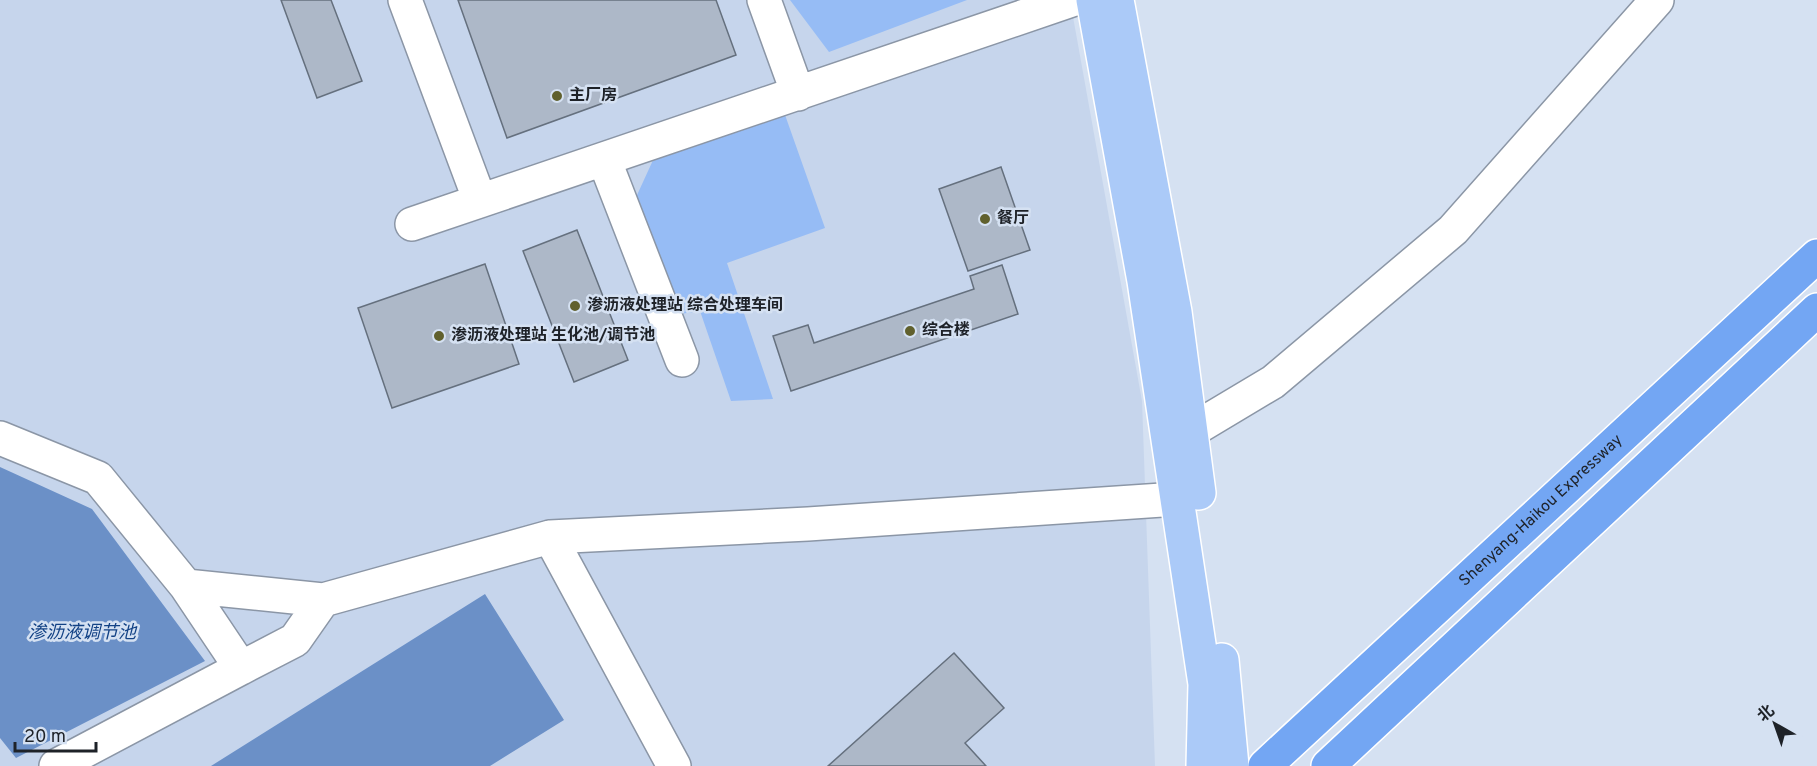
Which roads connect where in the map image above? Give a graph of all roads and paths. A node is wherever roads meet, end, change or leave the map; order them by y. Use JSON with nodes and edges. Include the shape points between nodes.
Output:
{"nodes":[{"id":1,"x":405,"y":0,"type":"edge"},
{"id":2,"x":764,"y":0,"type":"edge"},
{"id":3,"x":1072,"y":0,"type":"edge"},
{"id":4,"x":1093,"y":0,"type":"edge"},
{"id":5,"x":1117,"y":0,"type":"edge"},
{"id":6,"x":1658,"y":0,"type":"edge"},
{"id":7,"x":798,"y":94,"type":"junction"},
{"id":8,"x":604,"y":159,"type":"junction"},
{"id":9,"x":480,"y":201,"type":"junction"},
{"id":10,"x":412,"y":224,"type":"dead end"},
{"id":11,"x":1817,"y":256,"type":"edge"},
{"id":12,"x":1817,"y":310,"type":"edge"},
{"id":13,"x":682,"y":360,"type":"dead end"},
{"id":14,"x":1191,"y":431,"type":"junction"},
{"id":15,"x":0,"y":438,"type":"edge"},
{"id":16,"x":1177,"y":499,"type":"junction"},
{"id":17,"x":550,"y":537,"type":"junction"},
{"id":18,"x":186,"y":586,"type":"junction"},
{"id":19,"x":323,"y":600,"type":"junction"},
{"id":20,"x":241,"y":668,"type":"junction"},
{"id":21,"x":1215,"y":683,"type":"junction"},
{"id":22,"x":56,"y":766,"type":"edge"},
{"id":23,"x":674,"y":766,"type":"edge"},
{"id":24,"x":1203,"y":766,"type":"edge"},
{"id":25,"x":1232,"y":766,"type":"edge"},
{"id":26,"x":1265,"y":766,"type":"edge"},
{"id":27,"x":1328,"y":766,"type":"edge"}],
"edges":[{"from":1,"to":9,"type":"street"},
{"from":2,"to":7,"type":"street"},
{"from":3,"to":7,"type":"street"},
{"from":4,"to":16,"type":"main road","via":[[1144,281]]},
{"from":5,"to":14,"type":"main road","via":[[1175,312]]},
{"from":6,"to":14,"type":"street","via":[[1453,230],[1273,382]]},
{"from":7,"to":8,"type":"street"},
{"from":8,"to":9,"type":"street"},
{"from":8,"to":13,"type":"street"},
{"from":9,"to":10,"type":"street"},
{"from":11,"to":26,"type":"highway","name":"Shenyang-Haikou Expressway"},
{"from":12,"to":27,"type":"highway"},
{"from":14,"to":21,"type":"main road"},
{"from":15,"to":18,"type":"street","via":[[98,478]]},
{"from":16,"to":17,"type":"street"},
{"from":16,"to":21,"type":"main road"},
{"from":17,"to":19,"type":"street"},
{"from":17,"to":23,"type":"street"},
{"from":18,"to":19,"type":"street"},
{"from":18,"to":20,"type":"street"},
{"from":19,"to":20,"type":"street","via":[[295,639]]},
{"from":20,"to":22,"type":"street"},
{"from":21,"to":24,"type":"main road"},
{"from":21,"to":25,"type":"main road"}]}
